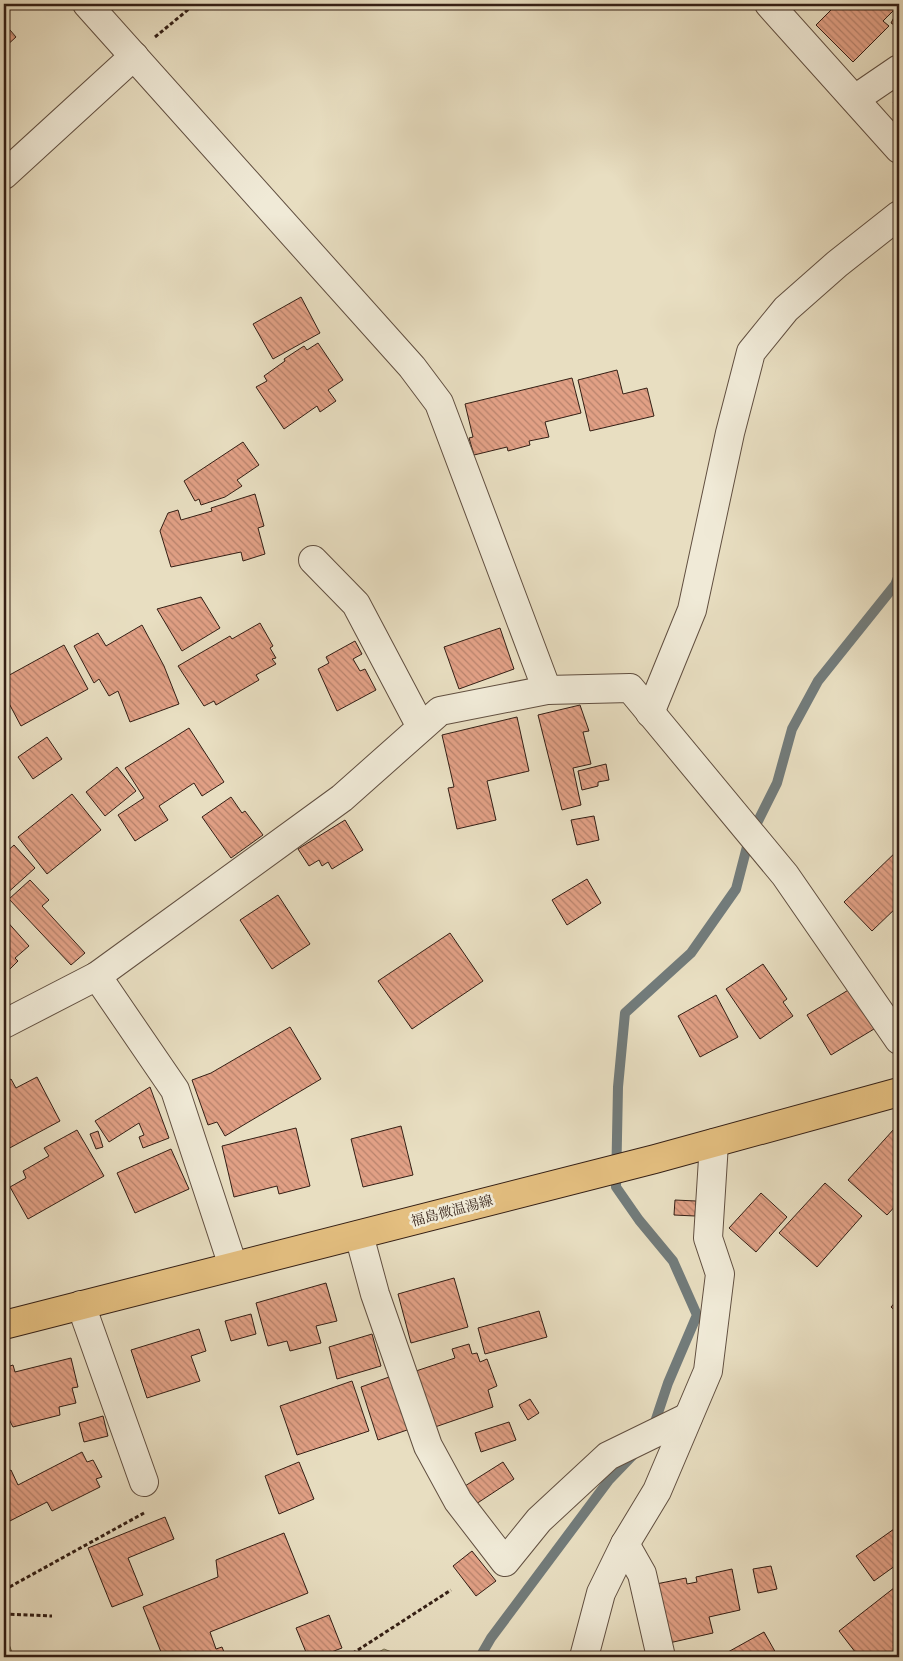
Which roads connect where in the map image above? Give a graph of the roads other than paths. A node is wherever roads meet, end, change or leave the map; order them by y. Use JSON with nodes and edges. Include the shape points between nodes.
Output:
{"nodes":[{"id":1,"x":87,"y":4,"type":"edge"},
{"id":2,"x":769,"y":4,"type":"edge"},
{"id":3,"x":134,"y":56,"type":"junction"},
{"id":4,"x":899,"y":69,"type":"edge"},
{"id":5,"x":855,"y":99,"type":"junction"},
{"id":6,"x":899,"y":149,"type":"edge"},
{"id":7,"x":4,"y":175,"type":"edge"},
{"id":8,"x":899,"y":215,"type":"edge"},
{"id":9,"x":313,"y":560,"type":"dead end"},
{"id":10,"x":547,"y":690,"type":"junction"},
{"id":11,"x":650,"y":713,"type":"junction"},
{"id":12,"x":421,"y":727,"type":"junction"},
{"id":13,"x":97,"y":976,"type":"junction"},
{"id":14,"x":4,"y":1024,"type":"edge"},
{"id":15,"x":899,"y":1040,"type":"edge"},
{"id":16,"x":899,"y":1092,"type":"edge"},
{"id":17,"x":714,"y":1143,"type":"junction"},
{"id":18,"x":359,"y":1235,"type":"junction"},
{"id":19,"x":233,"y":1266,"type":"junction"},
{"id":20,"x":82,"y":1305,"type":"junction"},
{"id":21,"x":4,"y":1325,"type":"edge"},
{"id":22,"x":688,"y":1417,"type":"junction"},
{"id":23,"x":144,"y":1482,"type":"dead end"},
{"id":24,"x":625,"y":1544,"type":"junction"},
{"id":25,"x":584,"y":1657,"type":"edge"},
{"id":26,"x":661,"y":1657,"type":"edge"}],
"edges":[{"from":1,"to":3,"type":"street"},
{"from":2,"to":5,"type":"street"},
{"from":3,"to":7,"type":"street"},
{"from":3,"to":10,"type":"street","via":[[412,367],[439,403]]},
{"from":4,"to":5,"type":"street"},
{"from":5,"to":6,"type":"street"},
{"from":8,"to":11,"type":"street","via":[[786,309],[751,352],[692,610]]},
{"from":9,"to":12,"type":"street","via":[[356,604]]},
{"from":10,"to":11,"type":"street","via":[[630,688]]},
{"from":10,"to":12,"type":"street","via":[[440,710]]},
{"from":11,"to":15,"type":"street","via":[[785,875]]},
{"from":12,"to":13,"type":"street","via":[[342,798]]},
{"from":13,"to":14,"type":"street"},
{"from":13,"to":19,"type":"street","via":[[175,1090]]},
{"from":16,"to":17,"type":"main road","name":"福島微温湯線"},
{"from":17,"to":18,"type":"main road","name":"福島微温湯線"},
{"from":17,"to":22,"type":"street","via":[[708,1238],[720,1274],[708,1371]]},
{"from":18,"to":19,"type":"main road","name":"福島微温湯線"},
{"from":18,"to":22,"type":"street","via":[[375,1294],[428,1446],[458,1501],[505,1562],[539,1520],[608,1456]]},
{"from":19,"to":20,"type":"main road","name":"福島微温湯線"},
{"from":20,"to":21,"type":"main road","name":"福島微温湯線"},
{"from":20,"to":23,"type":"street"},
{"from":22,"to":24,"type":"street","via":[[657,1491]]},
{"from":24,"to":25,"type":"street","via":[[601,1592]]},
{"from":24,"to":26,"type":"street","via":[[642,1574]]}]}
